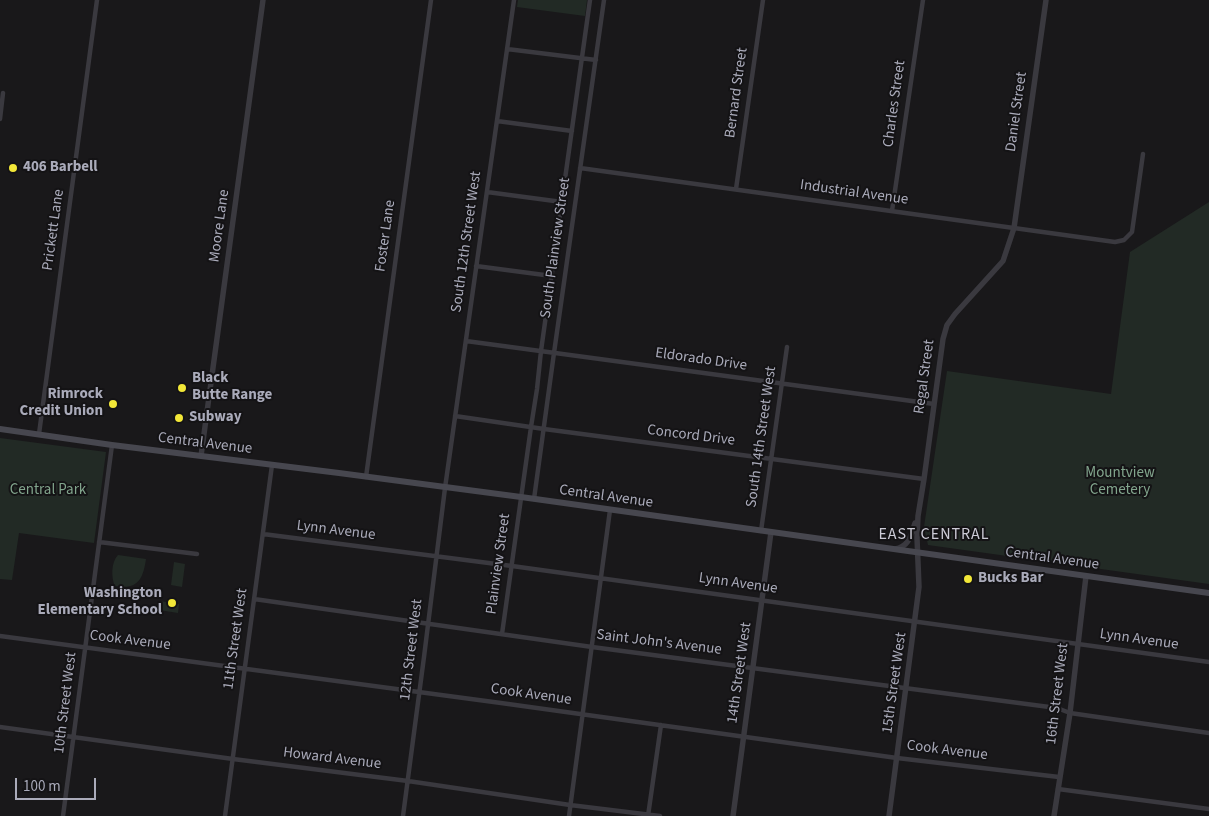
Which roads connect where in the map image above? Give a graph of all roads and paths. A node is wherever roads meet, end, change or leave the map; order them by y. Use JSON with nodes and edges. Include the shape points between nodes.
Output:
{"nodes":[{"id":1,"x":97,"y":0,"type":"edge"},
{"id":2,"x":264,"y":0,"type":"edge"},
{"id":3,"x":431,"y":0,"type":"edge"},
{"id":4,"x":514,"y":0,"type":"edge"},
{"id":5,"x":590,"y":0,"type":"edge"},
{"id":6,"x":604,"y":0,"type":"edge"},
{"id":7,"x":763,"y":0,"type":"edge"},
{"id":8,"x":922,"y":0,"type":"edge"},
{"id":9,"x":1046,"y":0,"type":"edge"},
{"id":10,"x":507,"y":49,"type":"junction"},
{"id":11,"x":582,"y":59,"type":"junction"},
{"id":12,"x":596,"y":60,"type":"junction"},
{"id":13,"x":4,"y":93,"type":"dead end"},
{"id":14,"x":0,"y":118,"type":"edge"},
{"id":15,"x":497,"y":120,"type":"junction"},
{"id":16,"x":572,"y":131,"type":"junction"},
{"id":17,"x":1144,"y":154,"type":"dead end"},
{"id":18,"x":580,"y":168,"type":"junction"},
{"id":19,"x":736,"y":189,"type":"junction"},
{"id":20,"x":487,"y":192,"type":"junction"},
{"id":21,"x":562,"y":202,"type":"junction"},
{"id":22,"x":892,"y":211,"type":"junction"},
{"id":23,"x":1014,"y":228,"type":"junction"},
{"id":24,"x":476,"y":266,"type":"junction"},
{"id":25,"x":552,"y":276,"type":"junction"},
{"id":26,"x":466,"y":341,"type":"junction"},
{"id":27,"x":787,"y":347,"type":"dead end"},
{"id":28,"x":542,"y":351,"type":"junction"},
{"id":29,"x":554,"y":353,"type":"junction"},
{"id":30,"x":783,"y":383,"type":"junction"},
{"id":31,"x":934,"y":404,"type":"junction"},
{"id":32,"x":455,"y":416,"type":"junction"},
{"id":33,"x":531,"y":427,"type":"junction"},
{"id":34,"x":0,"y":429,"type":"edge"},
{"id":35,"x":544,"y":429,"type":"junction"},
{"id":36,"x":39,"y":434,"type":"junction"},
{"id":37,"x":112,"y":445,"type":"junction"},
{"id":38,"x":201,"y":456,"type":"junction"},
{"id":39,"x":772,"y":459,"type":"junction"},
{"id":40,"x":272,"y":465,"type":"junction"},
{"id":41,"x":366,"y":476,"type":"junction"},
{"id":42,"x":924,"y":479,"type":"junction"},
{"id":43,"x":445,"y":488,"type":"junction"},
{"id":44,"x":521,"y":498,"type":"junction"},
{"id":45,"x":534,"y":499,"type":"junction"},
{"id":46,"x":610,"y":510,"type":"junction"},
{"id":47,"x":918,"y":516,"type":"junction"},
{"id":48,"x":761,"y":531,"type":"junction"},
{"id":49,"x":771,"y":532,"type":"junction"},
{"id":50,"x":263,"y":534,"type":"junction"},
{"id":51,"x":99,"y":542,"type":"junction"},
{"id":52,"x":891,"y":549,"type":"junction"},
{"id":53,"x":918,"y":553,"type":"junction"},
{"id":54,"x":197,"y":554,"type":"dead end"},
{"id":55,"x":437,"y":556,"type":"junction"},
{"id":56,"x":512,"y":566,"type":"junction"},
{"id":57,"x":1086,"y":576,"type":"junction"},
{"id":58,"x":601,"y":578,"type":"junction"},
{"id":59,"x":1209,"y":593,"type":"edge"},
{"id":60,"x":254,"y":599,"type":"junction"},
{"id":61,"x":763,"y":600,"type":"junction"},
{"id":62,"x":916,"y":622,"type":"junction"},
{"id":63,"x":428,"y":624,"type":"junction"},
{"id":64,"x":502,"y":634,"type":"junction"},
{"id":65,"x":0,"y":636,"type":"edge"},
{"id":66,"x":1077,"y":643,"type":"junction"},
{"id":67,"x":592,"y":647,"type":"junction"},
{"id":68,"x":85,"y":648,"type":"junction"},
{"id":69,"x":1209,"y":662,"type":"edge"},
{"id":70,"x":753,"y":667,"type":"junction"},
{"id":71,"x":245,"y":669,"type":"junction"},
{"id":72,"x":906,"y":689,"type":"junction"},
{"id":73,"x":419,"y":692,"type":"junction"},
{"id":74,"x":1070,"y":713,"type":"junction"},
{"id":75,"x":583,"y":715,"type":"junction"},
{"id":76,"x":661,"y":725,"type":"junction"},
{"id":77,"x":0,"y":727,"type":"edge"},
{"id":78,"x":1209,"y":733,"type":"edge"},
{"id":79,"x":744,"y":736,"type":"junction"},
{"id":80,"x":74,"y":737,"type":"junction"},
{"id":81,"x":897,"y":758,"type":"junction"},
{"id":82,"x":233,"y":760,"type":"junction"},
{"id":83,"x":1059,"y":777,"type":"junction"},
{"id":84,"x":408,"y":781,"type":"junction"},
{"id":85,"x":1058,"y":789,"type":"junction"},
{"id":86,"x":570,"y":805,"type":"junction"},
{"id":87,"x":1209,"y":809,"type":"edge"},
{"id":88,"x":648,"y":815,"type":"edge"},
{"id":89,"x":63,"y":816,"type":"edge"},
{"id":90,"x":225,"y":816,"type":"edge"},
{"id":91,"x":403,"y":816,"type":"edge"},
{"id":92,"x":569,"y":816,"type":"edge"},
{"id":93,"x":660,"y":816,"type":"edge"},
{"id":94,"x":733,"y":816,"type":"edge"},
{"id":95,"x":889,"y":816,"type":"edge"},
{"id":96,"x":1054,"y":816,"type":"edge"}],
"edges":[{"from":1,"to":36,"type":"street","name":"Prickett Lane"},
{"from":2,"to":38,"type":"street","name":"Moore Lane"},
{"from":3,"to":41,"type":"street","name":"Foster Lane"},
{"from":4,"to":10,"type":"street","name":"South 12th Street West"},
{"from":5,"to":11,"type":"street","name":"South Plainview Street"},
{"from":6,"to":12,"type":"street","name":"South Plainview Street"},
{"from":7,"to":19,"type":"street","name":"Bernard Street"},
{"from":8,"to":22,"type":"street","name":"Charles Street"},
{"from":9,"to":23,"type":"street","name":"Daniel Street"},
{"from":10,"to":11,"type":"street"},
{"from":10,"to":15,"type":"street","name":"South 12th Street West"},
{"from":11,"to":12,"type":"street"},
{"from":11,"to":16,"type":"street","name":"South Plainview Street"},
{"from":12,"to":18,"type":"street","name":"South Plainview Street"},
{"from":13,"to":14,"type":"street"},
{"from":15,"to":16,"type":"street"},
{"from":15,"to":20,"type":"street","name":"South 12th Street West"},
{"from":16,"to":21,"type":"street","name":"South Plainview Street"},
{"from":17,"to":23,"type":"street","name":"Industrial Avenue","via":[[1132,232],[1124,240],[1115,242]]},
{"from":18,"to":19,"type":"street","name":"Industrial Avenue"},
{"from":18,"to":29,"type":"street","name":"South Plainview Street"},
{"from":19,"to":22,"type":"street","name":"Industrial Avenue"},
{"from":20,"to":21,"type":"street"},
{"from":20,"to":24,"type":"street","name":"South 12th Street West"},
{"from":21,"to":25,"type":"street","name":"South Plainview Street"},
{"from":22,"to":23,"type":"street","name":"Industrial Avenue"},
{"from":23,"to":31,"type":"street","name":"Regal Street","via":[[1003,261],[947,325]]},
{"from":24,"to":25,"type":"street"},
{"from":24,"to":26,"type":"street","name":"South 12th Street West"},
{"from":25,"to":28,"type":"street","name":"South Plainview Street"},
{"from":26,"to":28,"type":"street","name":"Eldorado Drive"},
{"from":26,"to":32,"type":"street","name":"South 12th Street West"},
{"from":27,"to":30,"type":"street","name":"South 14th Street West"},
{"from":28,"to":29,"type":"street","name":"Eldorado Drive"},
{"from":28,"to":33,"type":"street","name":"South Plainview Street"},
{"from":29,"to":30,"type":"street","name":"Eldorado Drive"},
{"from":29,"to":35,"type":"street","name":"South Plainview Street"},
{"from":30,"to":31,"type":"street","name":"Eldorado Drive"},
{"from":30,"to":39,"type":"street","name":"South 14th Street West"},
{"from":31,"to":42,"type":"street","name":"Regal Street"},
{"from":32,"to":33,"type":"street","name":"Concord Drive"},
{"from":32,"to":43,"type":"street","name":"South 12th Street West"},
{"from":33,"to":35,"type":"street","name":"Concord Drive"},
{"from":33,"to":44,"type":"street","name":"South Plainview Street"},
{"from":34,"to":36,"type":"main road","name":"Central Avenue"},
{"from":35,"to":39,"type":"street","name":"Concord Drive"},
{"from":35,"to":45,"type":"street","name":"South Plainview Street"},
{"from":36,"to":37,"type":"main road","name":"Central Avenue"},
{"from":37,"to":38,"type":"main road","name":"Central Avenue"},
{"from":37,"to":51,"type":"street","name":"10th Street West"},
{"from":38,"to":40,"type":"main road","name":"Central Avenue"},
{"from":39,"to":42,"type":"street","name":"Concord Drive"},
{"from":39,"to":48,"type":"street","name":"South 14th Street West"},
{"from":40,"to":41,"type":"main road","name":"Central Avenue"},
{"from":40,"to":50,"type":"street","name":"11th Street West"},
{"from":41,"to":43,"type":"main road","name":"Central Avenue"},
{"from":42,"to":47,"type":"street","name":"Regal Street"},
{"from":43,"to":44,"type":"main road","name":"Central Avenue"},
{"from":43,"to":55,"type":"street","name":"12th Street West"},
{"from":44,"to":45,"type":"main road","name":"Central Avenue"},
{"from":44,"to":56,"type":"street","name":"Plainview Street"},
{"from":45,"to":46,"type":"main road","name":"Central Avenue"},
{"from":46,"to":48,"type":"main road","name":"Central Avenue"},
{"from":46,"to":58,"type":"street"},
{"from":47,"to":52,"type":"street","via":[[906,544]]},
{"from":47,"to":53,"type":"street","name":"Regal Street"},
{"from":48,"to":49,"type":"main road","name":"Central Avenue"},
{"from":49,"to":52,"type":"main road","name":"Central Avenue"},
{"from":49,"to":61,"type":"street","name":"14th Street West"},
{"from":50,"to":55,"type":"street","name":"Lynn Avenue"},
{"from":50,"to":60,"type":"street","name":"11th Street West"},
{"from":51,"to":54,"type":"street"},
{"from":51,"to":68,"type":"street","name":"10th Street West"},
{"from":52,"to":53,"type":"main road","name":"Central Avenue"},
{"from":53,"to":57,"type":"main road","name":"Central Avenue"},
{"from":53,"to":62,"type":"street","name":"15th Street West"},
{"from":55,"to":56,"type":"street","name":"Lynn Avenue"},
{"from":55,"to":63,"type":"street","name":"12th Street West"},
{"from":56,"to":58,"type":"street","name":"Lynn Avenue"},
{"from":56,"to":64,"type":"street","name":"Plainview Street"},
{"from":57,"to":59,"type":"main road","name":"Central Avenue"},
{"from":57,"to":66,"type":"street","name":"16th Street West"},
{"from":58,"to":61,"type":"street","name":"Lynn Avenue"},
{"from":58,"to":67,"type":"street"},
{"from":60,"to":63,"type":"street","name":"Saint John's Avenue"},
{"from":60,"to":71,"type":"street","name":"11th Street West"},
{"from":61,"to":62,"type":"street","name":"Lynn Avenue"},
{"from":61,"to":70,"type":"street","name":"14th Street West"},
{"from":62,"to":66,"type":"street","name":"Lynn Avenue"},
{"from":62,"to":72,"type":"street","name":"15th Street West"},
{"from":63,"to":64,"type":"street","name":"Saint John's Avenue"},
{"from":63,"to":73,"type":"street","name":"12th Street West"},
{"from":64,"to":67,"type":"street","name":"Saint John's Avenue"},
{"from":65,"to":68,"type":"street","name":"Cook Avenue"},
{"from":66,"to":69,"type":"street","name":"Lynn Avenue"},
{"from":66,"to":74,"type":"street","name":"16th Street West"},
{"from":67,"to":70,"type":"street","name":"Saint John's Avenue"},
{"from":67,"to":75,"type":"street"},
{"from":68,"to":71,"type":"street","name":"Cook Avenue"},
{"from":68,"to":80,"type":"street","name":"10th Street West"},
{"from":70,"to":72,"type":"street","name":"Saint John's Avenue"},
{"from":70,"to":79,"type":"street","name":"14th Street West"},
{"from":71,"to":73,"type":"street","name":"Cook Avenue"},
{"from":71,"to":82,"type":"street","name":"11th Street West"},
{"from":72,"to":74,"type":"street","name":"Saint John's Avenue","via":[[1057,708]]},
{"from":72,"to":81,"type":"street","name":"15th Street West"},
{"from":73,"to":75,"type":"street","name":"Cook Avenue"},
{"from":73,"to":84,"type":"street","name":"12th Street West"},
{"from":74,"to":78,"type":"street","name":"Saint John's Avenue"},
{"from":74,"to":83,"type":"street","name":"16th Street West"},
{"from":75,"to":76,"type":"street","name":"Cook Avenue"},
{"from":75,"to":86,"type":"street"},
{"from":76,"to":79,"type":"street","name":"Cook Avenue"},
{"from":76,"to":88,"type":"street"},
{"from":77,"to":80,"type":"street","name":"Howard Avenue"},
{"from":79,"to":81,"type":"street","name":"Cook Avenue"},
{"from":79,"to":94,"type":"street","name":"14th Street West"},
{"from":80,"to":82,"type":"street","name":"Howard Avenue"},
{"from":80,"to":89,"type":"street","name":"10th Street West"},
{"from":81,"to":83,"type":"street","name":"Cook Avenue"},
{"from":81,"to":95,"type":"street","name":"15th Street West"},
{"from":82,"to":84,"type":"street","name":"Howard Avenue"},
{"from":82,"to":90,"type":"street","name":"11th Street West"},
{"from":83,"to":85,"type":"street","name":"16th Street West"},
{"from":84,"to":86,"type":"street","name":"Howard Avenue"},
{"from":84,"to":91,"type":"street","name":"12th Street West"},
{"from":85,"to":87,"type":"street"},
{"from":85,"to":96,"type":"street","name":"16th Street West"},
{"from":86,"to":88,"type":"street","name":"Howard Avenue"},
{"from":86,"to":92,"type":"street"},
{"from":88,"to":93,"type":"street","name":"Howard Avenue"}]}
